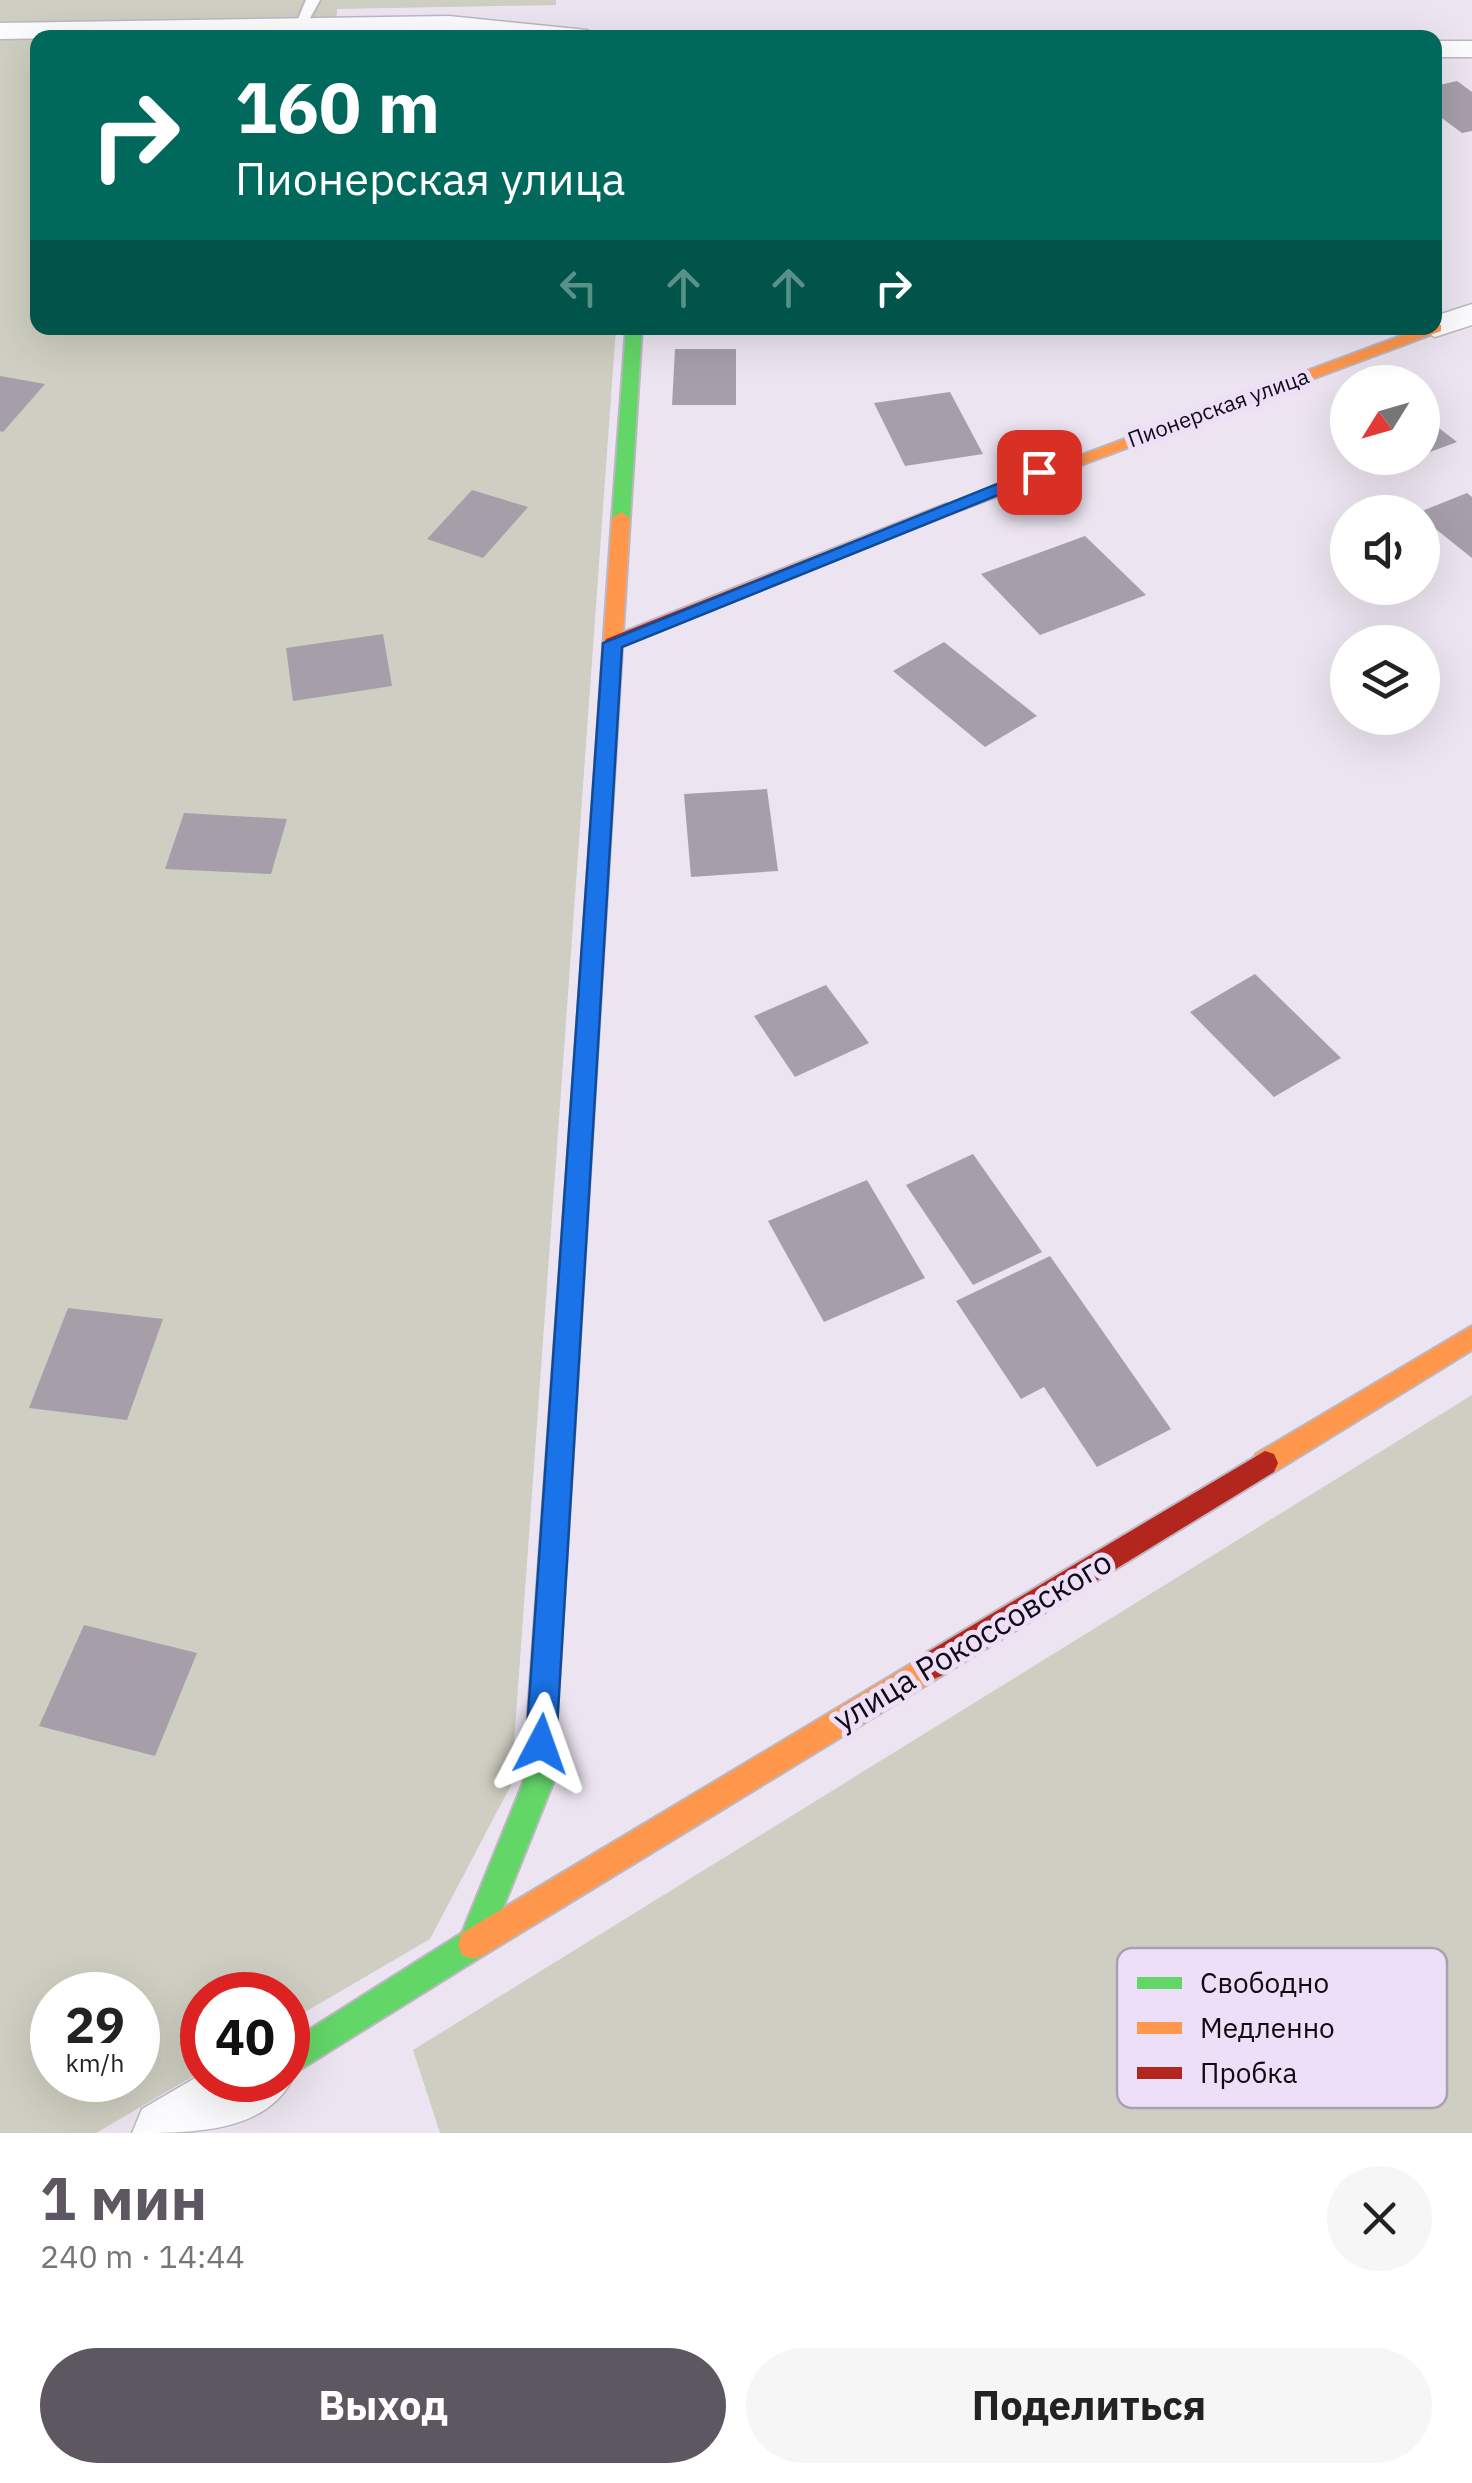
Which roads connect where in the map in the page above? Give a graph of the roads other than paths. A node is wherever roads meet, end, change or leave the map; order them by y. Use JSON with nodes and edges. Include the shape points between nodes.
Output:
{"nodes":[{"id":1,"x":313,"y":0,"type":"edge"},
{"id":2,"x":298,"y":28,"type":"junction"},
{"id":3,"x":149,"y":30,"type":"edge"},
{"id":4,"x":508,"y":30,"type":"edge"},
{"id":5,"x":0,"y":32,"type":"edge"},
{"id":6,"x":30,"y":32,"type":"edge"},
{"id":7,"x":1442,"y":49,"type":"edge"},
{"id":8,"x":1472,"y":49,"type":"edge"},
{"id":9,"x":1472,"y":314,"type":"edge"},
{"id":10,"x":1442,"y":325,"type":"edge"},
{"id":11,"x":634,"y":335,"type":"edge"},
{"id":12,"x":1413,"y":335,"type":"edge"},
{"id":13,"x":613,"y":643,"type":"junction"},
{"id":14,"x":1472,"y":1337,"type":"edge"},
{"id":15,"x":473,"y":1944,"type":"junction"},
{"id":16,"x":310,"y":2048,"type":"edge"},
{"id":17,"x":220,"y":2102,"type":"edge"},
{"id":18,"x":166,"y":2133,"type":"edge"}],
"edges":[{"from":1,"to":2,"type":"lane"},
{"from":2,"to":3,"type":"street"},
{"from":2,"to":4,"type":"street","via":[[449,24]]},
{"from":5,"to":6,"type":"street"},
{"from":7,"to":8,"type":"street"},
{"from":9,"to":10,"type":"street","name":"Пионерская улица"},
{"from":11,"to":13,"type":"street"},
{"from":12,"to":13,"type":"street","name":"Пионерская улица","via":[[1039,472]]},
{"from":13,"to":15,"type":"street","via":[[538,1783]]},
{"from":14,"to":15,"type":"street","name":"улица Рокоссовского"},
{"from":15,"to":16,"type":"street","name":"улица Рокоссовского"},
{"from":17,"to":18,"type":"street"}]}
